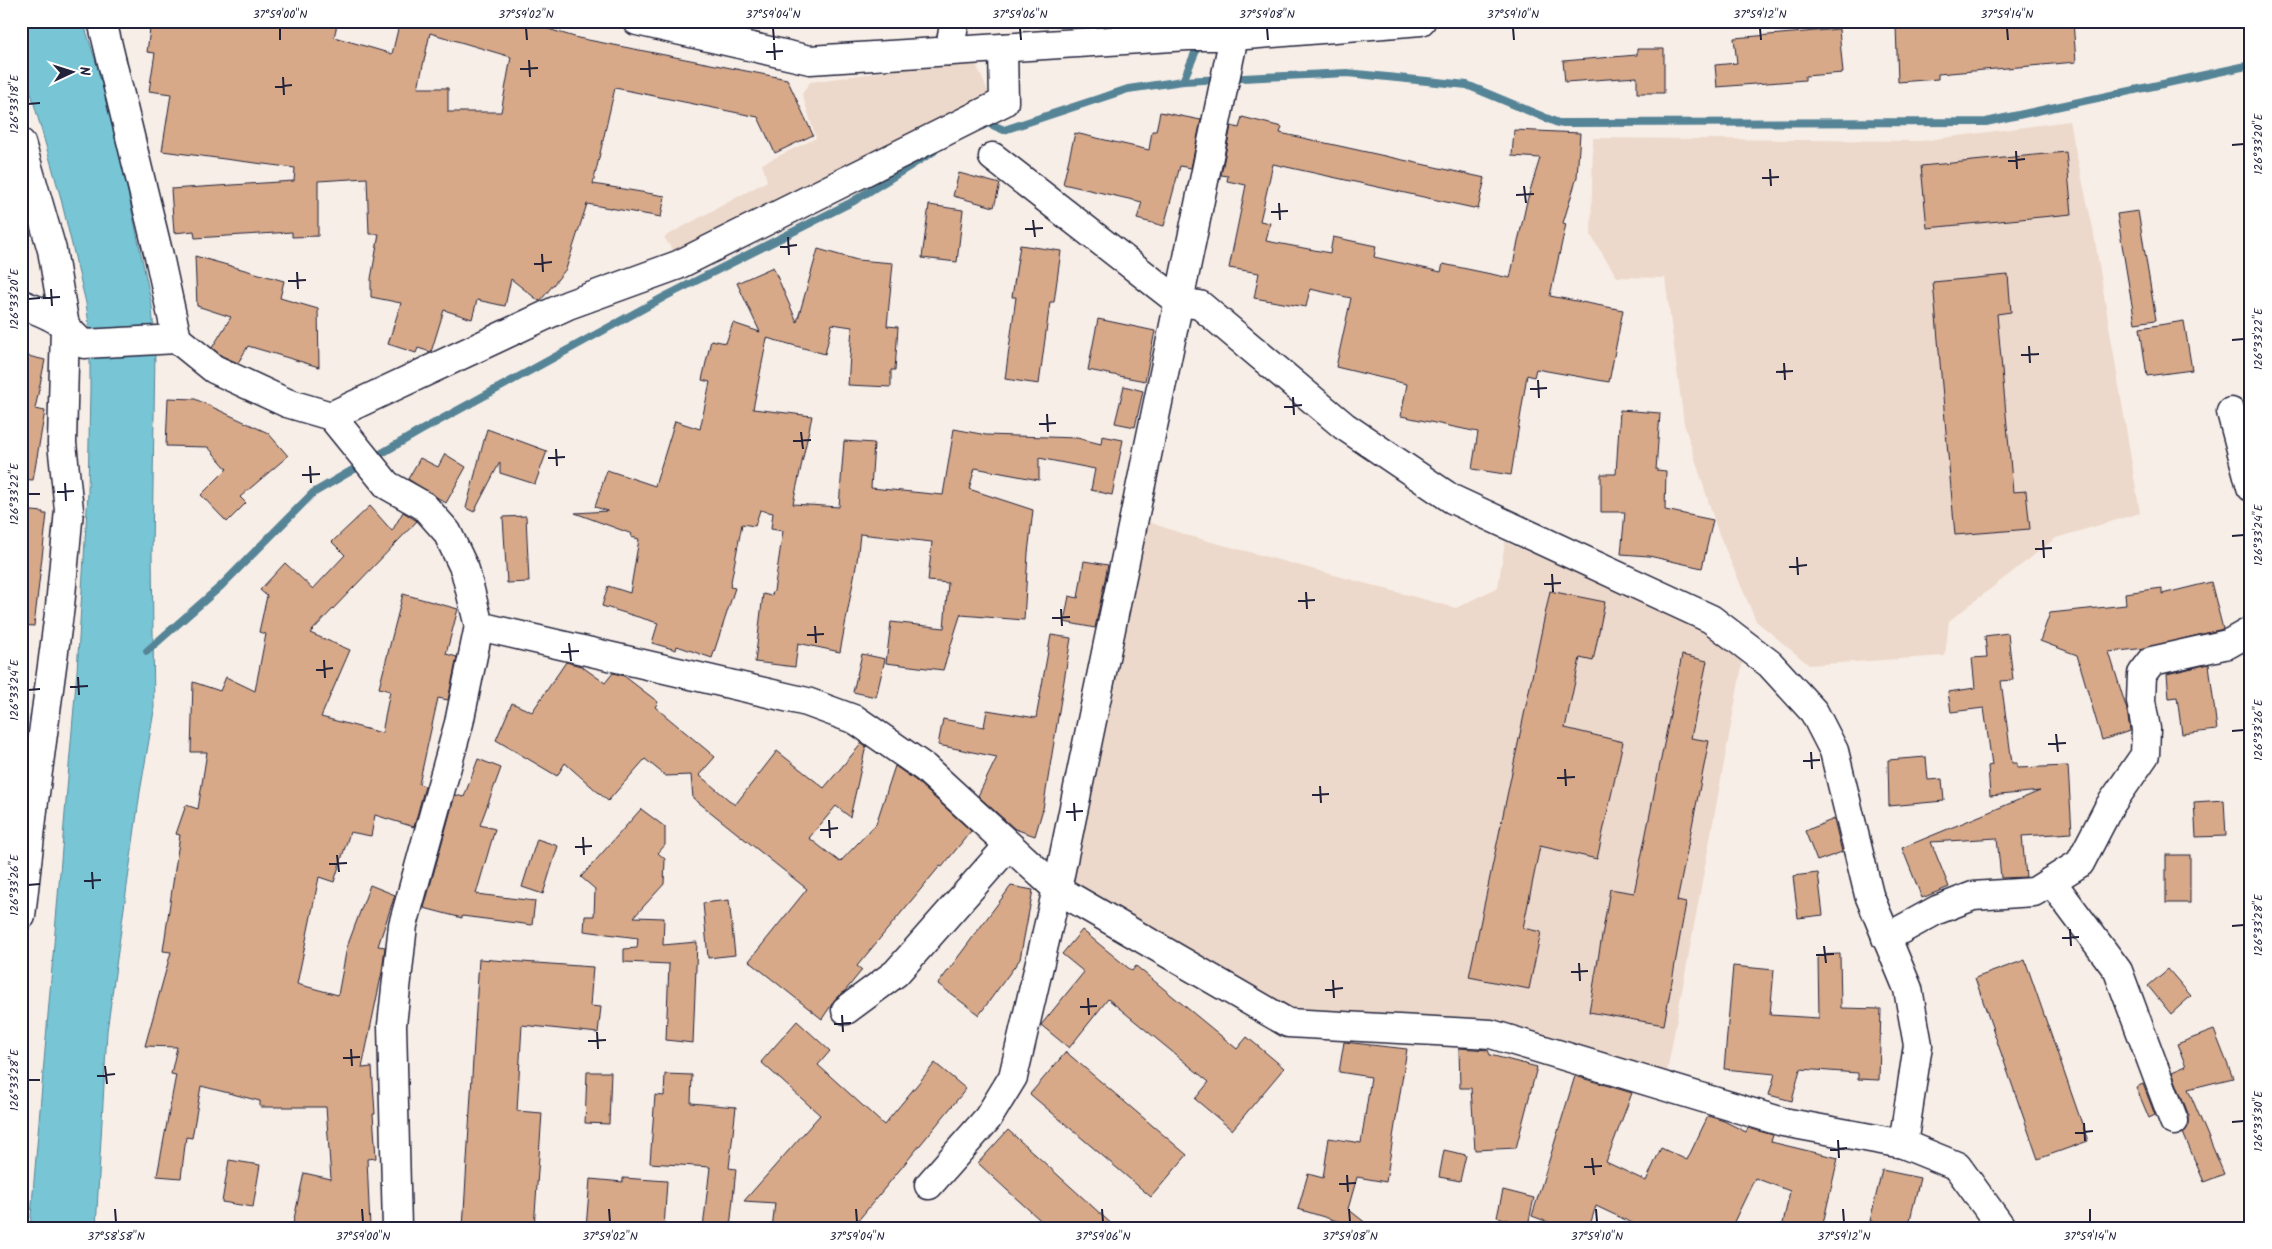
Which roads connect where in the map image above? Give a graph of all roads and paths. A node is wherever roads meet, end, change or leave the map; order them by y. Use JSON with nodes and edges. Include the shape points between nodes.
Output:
{"nodes":[{"id":1,"x":102,"y":21,"type":"edge"},
{"id":2,"x":637,"y":21,"type":"edge"},
{"id":3,"x":955,"y":21,"type":"edge"},
{"id":4,"x":1421,"y":21,"type":"edge"},
{"id":5,"x":669,"y":25,"type":"edge"},
{"id":6,"x":1195,"y":32,"type":"edge"},
{"id":7,"x":1003,"y":48,"type":"junction"},
{"id":8,"x":1231,"y":49,"type":"junction"},
{"id":9,"x":949,"y":51,"type":"junction"},
{"id":10,"x":21,"y":143,"type":"edge"},
{"id":11,"x":992,"y":157,"type":"dead end"},
{"id":12,"x":1179,"y":302,"type":"junction"},
{"id":13,"x":21,"y":304,"type":"edge"},
{"id":14,"x":75,"y":335,"type":"junction"},
{"id":15,"x":169,"y":339,"type":"junction"},
{"id":16,"x":2231,"y":412,"type":"dead end"},
{"id":17,"x":337,"y":423,"type":"junction"},
{"id":18,"x":2251,"y":488,"type":"edge"},
{"id":19,"x":478,"y":626,"type":"junction"},
{"id":20,"x":2251,"y":630,"type":"edge"},
{"id":21,"x":1008,"y":846,"type":"junction"},
{"id":22,"x":2051,"y":881,"type":"junction"},
{"id":23,"x":1057,"y":889,"type":"junction"},
{"id":24,"x":21,"y":916,"type":"edge"},
{"id":25,"x":1886,"y":938,"type":"junction"},
{"id":26,"x":846,"y":1010,"type":"dead end"},
{"id":27,"x":2174,"y":1121,"type":"dead end"},
{"id":28,"x":1903,"y":1144,"type":"junction"},
{"id":29,"x":929,"y":1185,"type":"dead end"},
{"id":30,"x":397,"y":1228,"type":"edge"},
{"id":31,"x":2002,"y":1228,"type":"edge"}],
"edges":[{"from":1,"to":15,"type":"street","via":[[159,256]]},
{"from":2,"to":5,"type":"street"},
{"from":3,"to":9,"type":"street"},
{"from":4,"to":8,"type":"street"},
{"from":5,"to":9,"type":"street","via":[[810,60]]},
{"from":6,"to":7,"type":"street"},
{"from":6,"to":8,"type":"street"},
{"from":7,"to":9,"type":"street"},
{"from":7,"to":17,"type":"street","via":[[1004,102],[678,265],[568,305]]},
{"from":8,"to":12,"type":"street"},
{"from":10,"to":14,"type":"street"},
{"from":11,"to":12,"type":"street"},
{"from":12,"to":23,"type":"street"},
{"from":12,"to":25,"type":"street","via":[[1200,305],[1344,426],[1452,499],[1711,619],[1770,664],[1814,712],[1834,751],[1868,895]]},
{"from":13,"to":14,"type":"street","via":[[45,314]]},
{"from":14,"to":15,"type":"street"},
{"from":14,"to":24,"type":"street","via":[[62,443],[69,510]]},
{"from":15,"to":17,"type":"street","via":[[214,368],[288,404]]},
{"from":16,"to":18,"type":"street"},
{"from":17,"to":19,"type":"street","via":[[387,485],[424,506],[447,532],[465,570]]},
{"from":19,"to":21,"type":"street","via":[[807,702],[856,720],[925,768]]},
{"from":19,"to":30,"type":"street","via":[[459,723],[403,925],[392,1026]]},
{"from":20,"to":22,"type":"street","via":[[2228,644],[2152,660],[2142,674],[2145,754],[2109,807],[2080,863]]},
{"from":21,"to":23,"type":"street"},
{"from":21,"to":26,"type":"street","via":[[896,973]]},
{"from":22,"to":25,"type":"street","via":[[2034,892],[1973,896],[1937,910]]},
{"from":22,"to":27,"type":"street","via":[[2118,971]]},
{"from":23,"to":28,"type":"street","via":[[1288,1023],[1491,1034],[1783,1122]]},
{"from":23,"to":29,"type":"street","via":[[1013,1077],[988,1118]]},
{"from":25,"to":28,"type":"street","via":[[1908,989],[1918,1045]]},
{"from":28,"to":31,"type":"street","via":[[1957,1166]]}]}
